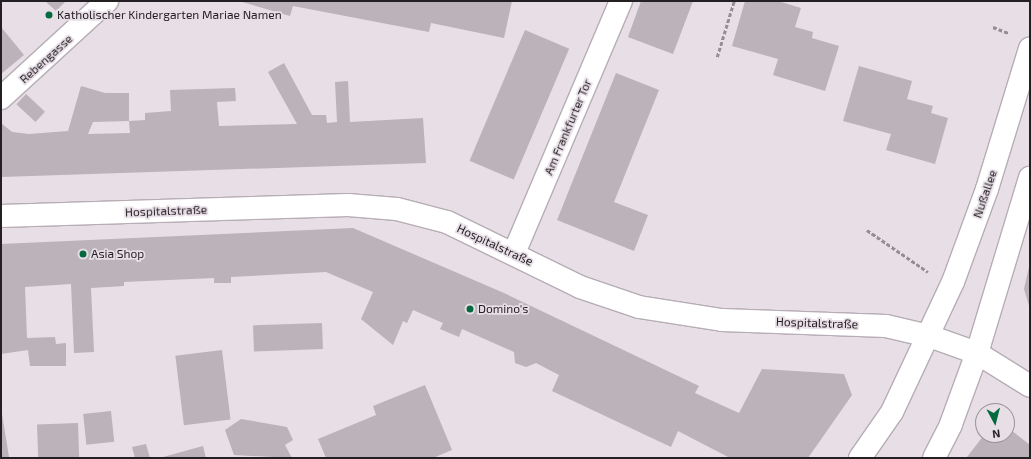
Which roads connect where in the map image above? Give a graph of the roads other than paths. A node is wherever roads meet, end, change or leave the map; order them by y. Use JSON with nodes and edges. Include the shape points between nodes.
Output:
{"nodes":[{"id":1,"x":107,"y":1,"type":"edge"},
{"id":2,"x":621,"y":1,"type":"edge"},
{"id":3,"x":1030,"y":48,"type":"edge"},
{"id":4,"x":1,"y":98,"type":"edge"},
{"id":5,"x":1030,"y":178,"type":"edge"},
{"id":6,"x":1,"y":216,"type":"edge"},
{"id":7,"x":514,"y":253,"type":"junction"},
{"id":8,"x":929,"y":336,"type":"junction"},
{"id":9,"x":977,"y":353,"type":"junction"},
{"id":10,"x":1030,"y":386,"type":"edge"},
{"id":11,"x":860,"y":458,"type":"edge"},
{"id":12,"x":934,"y":458,"type":"edge"}],
"edges":[{"from":1,"to":4,"type":"street","name":"Rebengasse"},
{"from":2,"to":7,"type":"street","name":"Am Frankfurter Tor"},
{"from":3,"to":8,"type":"street","name":"Nußallee","via":[[987,189]]},
{"from":5,"to":9,"type":"street"},
{"from":6,"to":7,"type":"street","name":"Hospitalstraße","via":[[397,208],[447,222]]},
{"from":7,"to":8,"type":"street","name":"Hospitalstraße","via":[[580,287],[677,315],[722,320],[886,326]]},
{"from":8,"to":9,"type":"street","name":"Hospitalstraße"},
{"from":8,"to":11,"type":"street","name":"Nußallee","via":[[892,412]]},
{"from":9,"to":10,"type":"street","name":"Hospitalstraße"},
{"from":9,"to":12,"type":"street","via":[[951,424]]}]}
